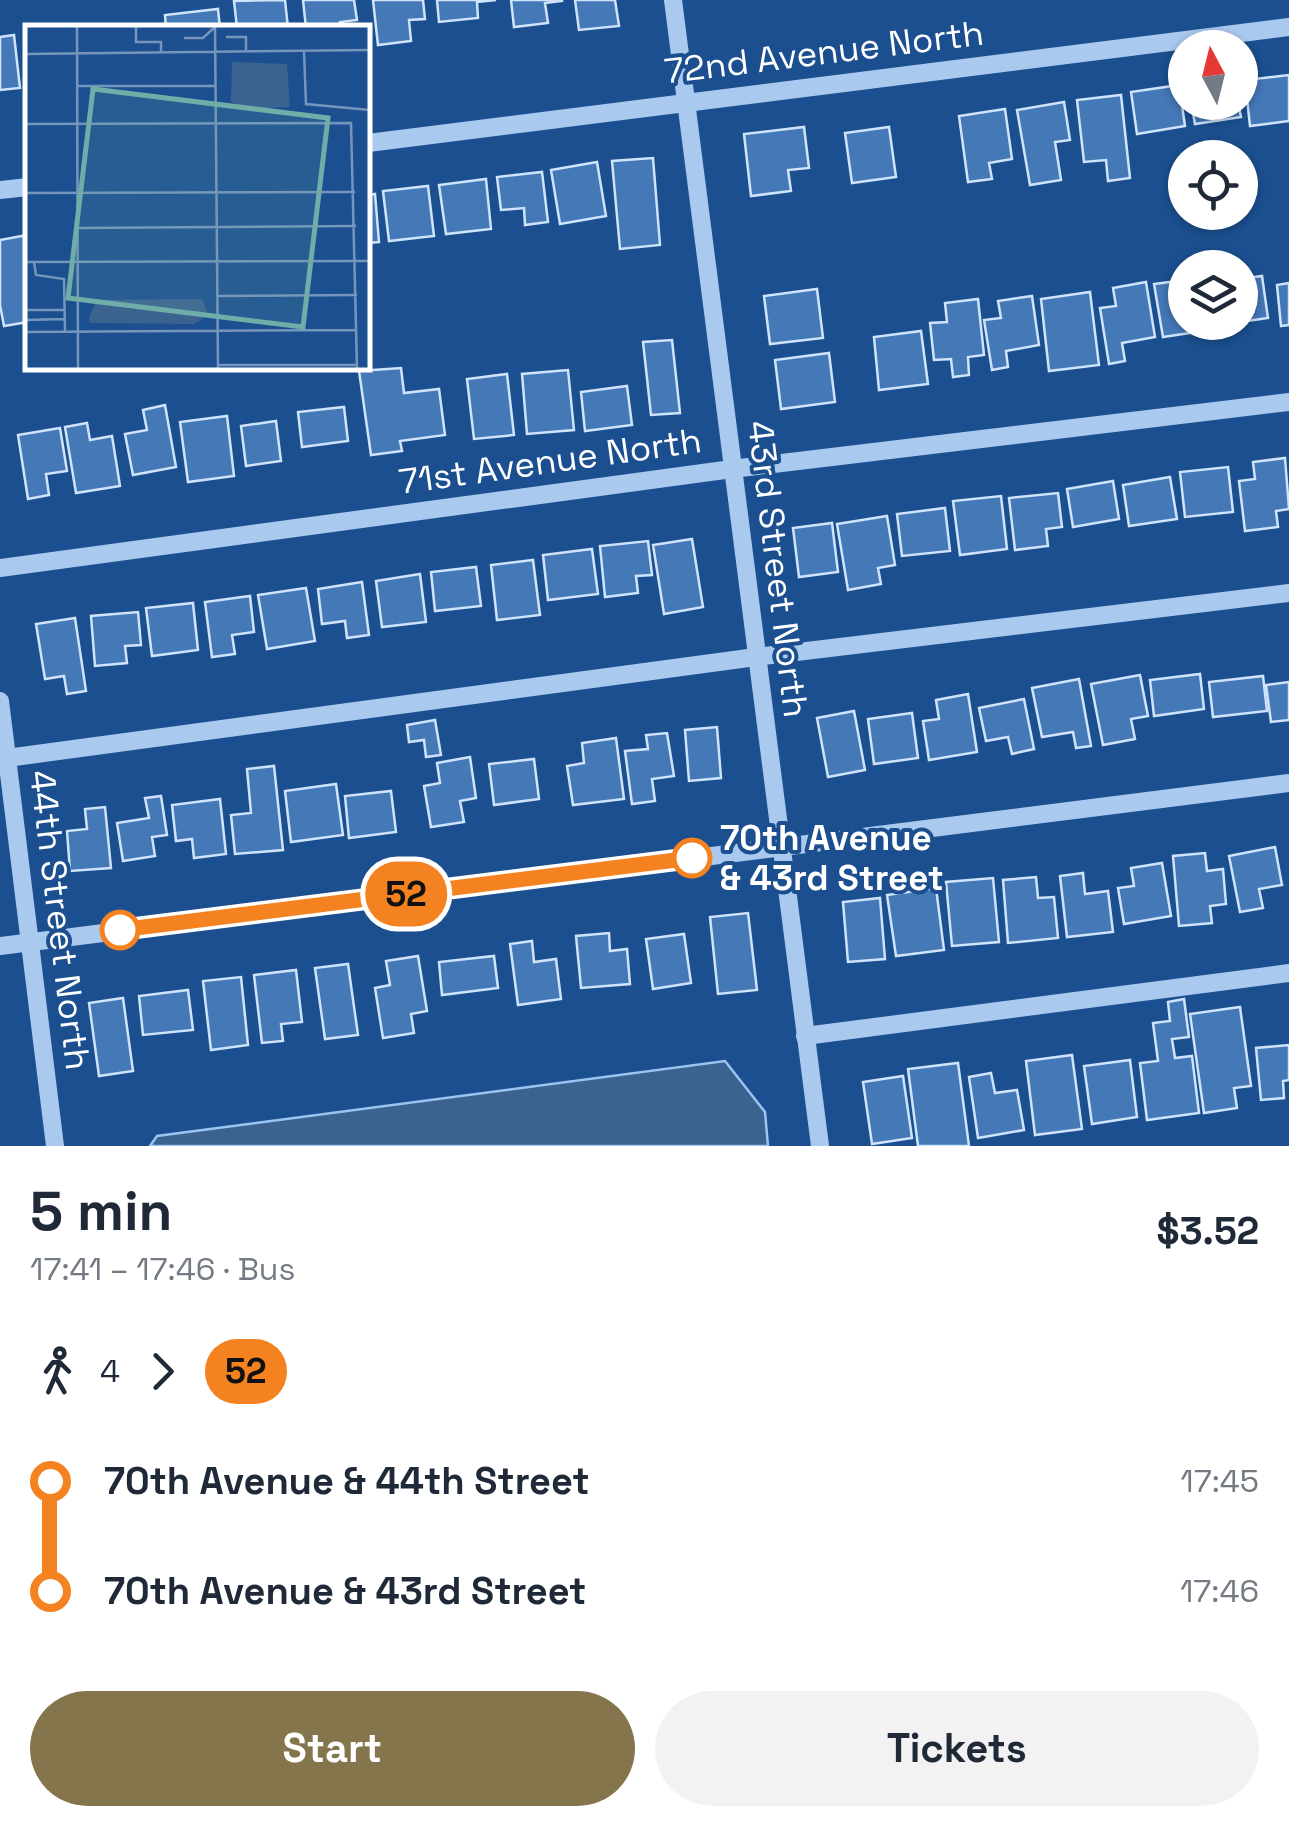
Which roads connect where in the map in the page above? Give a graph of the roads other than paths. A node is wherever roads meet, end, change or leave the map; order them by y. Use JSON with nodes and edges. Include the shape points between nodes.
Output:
{"nodes":[{"id":1,"x":674,"y":0,"type":"edge"},
{"id":2,"x":1289,"y":27,"type":"edge"},
{"id":3,"x":686,"y":102,"type":"junction"},
{"id":4,"x":370,"y":143,"type":"edge"},
{"id":5,"x":25,"y":186,"type":"edge"},
{"id":6,"x":0,"y":190,"type":"edge"},
{"id":7,"x":1289,"y":402,"type":"edge"},
{"id":8,"x":732,"y":469,"type":"junction"},
{"id":9,"x":0,"y":568,"type":"edge"},
{"id":10,"x":1289,"y":592,"type":"edge"},
{"id":11,"x":756,"y":658,"type":"junction"},
{"id":12,"x":0,"y":701,"type":"edge"},
{"id":13,"x":7,"y":758,"type":"junction"},
{"id":14,"x":1289,"y":782,"type":"edge"},
{"id":15,"x":780,"y":847,"type":"junction"},
{"id":16,"x":30,"y":942,"type":"junction"},
{"id":17,"x":0,"y":946,"type":"edge"},
{"id":18,"x":1289,"y":973,"type":"edge"},
{"id":19,"x":805,"y":1036,"type":"junction"},
{"id":20,"x":55,"y":1146,"type":"edge"},
{"id":21,"x":820,"y":1146,"type":"edge"}],
"edges":[{"from":1,"to":3,"type":"street","name":"43rd Street North"},
{"from":2,"to":3,"type":"street","name":"72nd Avenue North"},
{"from":3,"to":4,"type":"street","name":"72nd Avenue North"},
{"from":3,"to":8,"type":"street","name":"43rd Street North"},
{"from":5,"to":6,"type":"street"},
{"from":7,"to":8,"type":"street","name":"71st Avenue North"},
{"from":8,"to":9,"type":"street","name":"71st Avenue North"},
{"from":8,"to":11,"type":"street","name":"43rd Street North"},
{"from":10,"to":11,"type":"street"},
{"from":11,"to":13,"type":"street"},
{"from":11,"to":15,"type":"street","name":"43rd Street North"},
{"from":12,"to":13,"type":"street","name":"44th Street North"},
{"from":13,"to":16,"type":"street","name":"44th Street North"},
{"from":14,"to":15,"type":"street"},
{"from":15,"to":16,"type":"street"},
{"from":15,"to":19,"type":"street","name":"43rd Street North"},
{"from":16,"to":17,"type":"street"},
{"from":16,"to":20,"type":"street","name":"44th Street North"},
{"from":18,"to":19,"type":"street"},
{"from":19,"to":21,"type":"street","name":"43rd Street North"}]}
